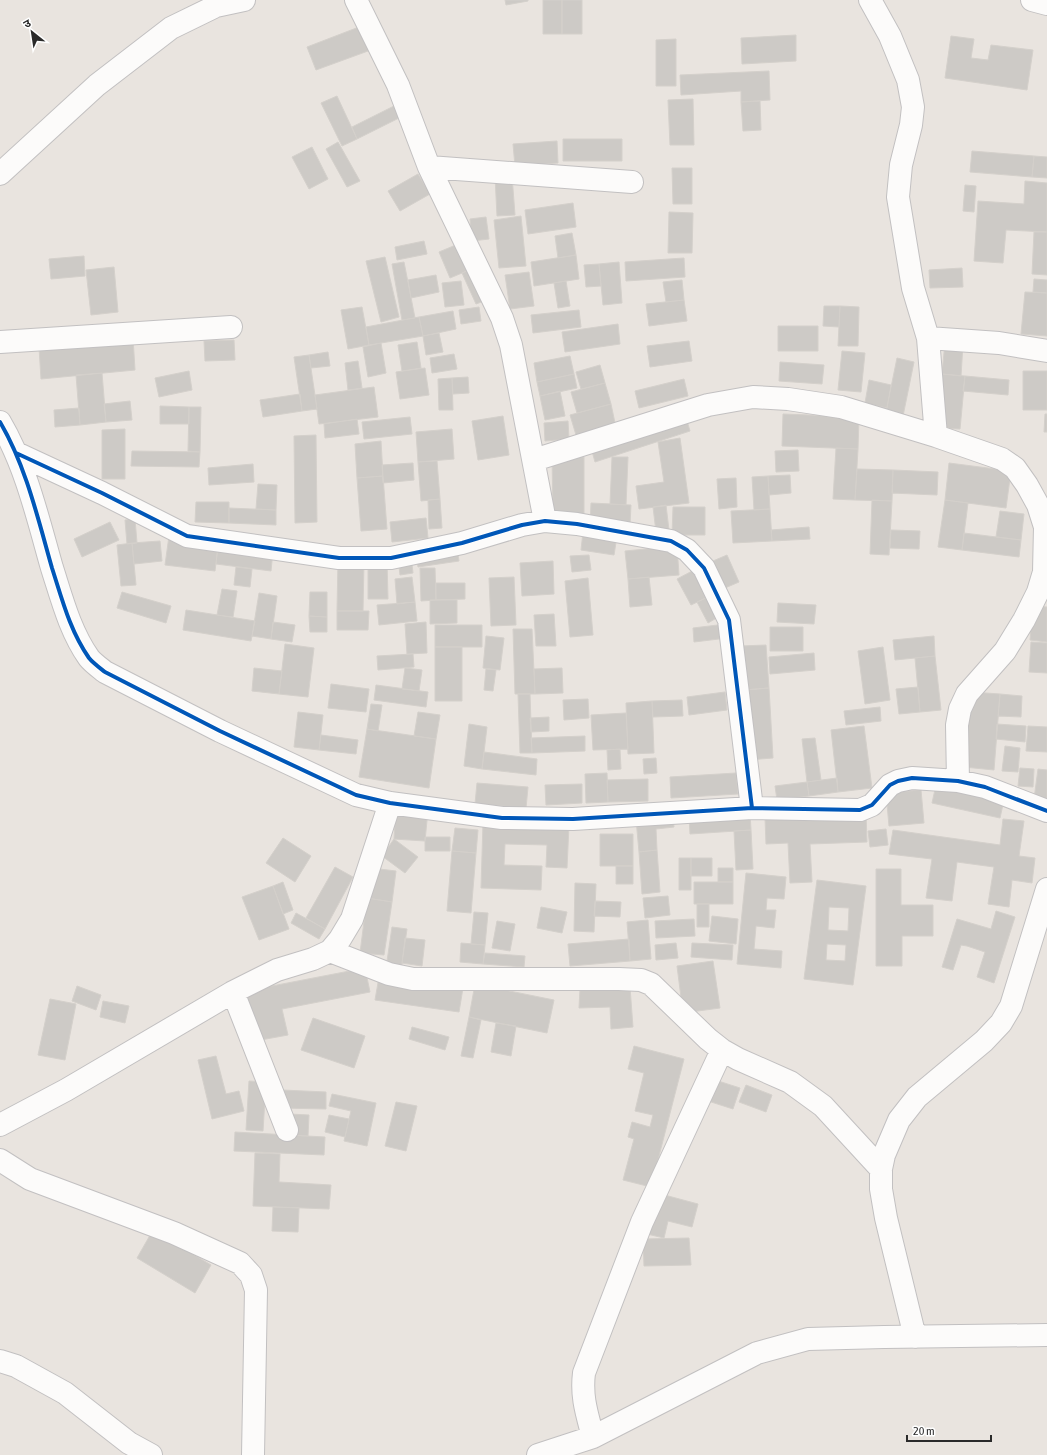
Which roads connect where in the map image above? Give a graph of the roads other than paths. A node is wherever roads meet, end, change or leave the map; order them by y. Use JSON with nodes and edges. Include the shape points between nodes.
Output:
{"nodes":[{"id":1,"x":244,"y":0,"type":"edge"},
{"id":2,"x":356,"y":0,"type":"edge"},
{"id":3,"x":870,"y":0,"type":"edge"},
{"id":4,"x":1032,"y":0,"type":"edge"},
{"id":5,"x":1047,"y":4,"type":"edge"},
{"id":6,"x":429,"y":167,"type":"junction"},
{"id":7,"x":0,"y":174,"type":"edge"},
{"id":8,"x":632,"y":182,"type":"dead end"},
{"id":9,"x":231,"y":327,"type":"dead end"},
{"id":10,"x":928,"y":338,"type":"junction"},
{"id":11,"x":0,"y":342,"type":"edge"},
{"id":12,"x":1047,"y":351,"type":"edge"},
{"id":13,"x":0,"y":422,"type":"edge"},
{"id":14,"x":936,"y":436,"type":"junction"},
{"id":15,"x":16,"y":453,"type":"junction"},
{"id":16,"x":534,"y":460,"type":"junction"},
{"id":17,"x":1042,"y":504,"type":"edge"},
{"id":18,"x":545,"y":521,"type":"junction"},
{"id":19,"x":958,"y":782,"type":"junction"},
{"id":20,"x":390,"y":803,"type":"junction"},
{"id":21,"x":752,"y":808,"type":"junction"},
{"id":22,"x":1047,"y":811,"type":"edge"},
{"id":23,"x":1047,"y":889,"type":"edge"},
{"id":24,"x":330,"y":951,"type":"junction"},
{"id":25,"x":233,"y":992,"type":"junction"},
{"id":26,"x":722,"y":1050,"type":"junction"},
{"id":27,"x":0,"y":1125,"type":"edge"},
{"id":28,"x":287,"y":1130,"type":"dead end"},
{"id":29,"x":0,"y":1160,"type":"edge"},
{"id":30,"x":881,"y":1169,"type":"junction"},
{"id":31,"x":1047,"y":1335,"type":"edge"},
{"id":32,"x":915,"y":1337,"type":"junction"},
{"id":33,"x":0,"y":1362,"type":"edge"},
{"id":34,"x":593,"y":1437,"type":"junction"},
{"id":35,"x":151,"y":1455,"type":"edge"},
{"id":36,"x":253,"y":1455,"type":"edge"},
{"id":37,"x":538,"y":1455,"type":"edge"}],
"edges":[{"from":1,"to":7,"type":"street","via":[[216,6],[171,28],[97,85]]},
{"from":2,"to":6,"type":"street","via":[[398,85]]},
{"from":3,"to":10,"type":"street","via":[[890,36],[908,80],[913,107],[901,165],[898,197],[914,288]]},
{"from":4,"to":5,"type":"street"},
{"from":6,"to":8,"type":"street"},
{"from":6,"to":16,"type":"street","via":[[502,318],[511,345]]},
{"from":9,"to":11,"type":"street"},
{"from":10,"to":12,"type":"street","via":[[999,343]]},
{"from":10,"to":14,"type":"street"},
{"from":13,"to":15,"type":"street"},
{"from":14,"to":16,"type":"street","via":[[841,408],[788,399],[753,397],[708,404]]},
{"from":14,"to":17,"type":"street","via":[[1002,459],[1015,468]]},
{"from":15,"to":18,"type":"street","via":[[187,536],[339,558],[391,558],[462,543],[522,525]]},
{"from":15,"to":20,"type":"street","via":[[62,600],[76,636],[90,659],[105,672],[220,731],[356,795]]},
{"from":16,"to":18,"type":"street"},
{"from":17,"to":19,"type":"street","via":[[1045,527],[1044,572],[1038,592],[1005,651],[967,694],[960,709],[957,725]]},
{"from":18,"to":21,"type":"street","via":[[577,524],[671,541],[687,550],[704,568],[729,620]]},
{"from":19,"to":21,"type":"street","via":[[912,778],[898,781],[890,785],[872,805],[860,810]]},
{"from":19,"to":22,"type":"street","via":[[985,787]]},
{"from":20,"to":21,"type":"street","via":[[502,818],[572,818]]},
{"from":20,"to":24,"type":"street","via":[[352,919]]},
{"from":23,"to":30,"type":"street","via":[[1011,1006],[1001,1023],[984,1041],[917,1097],[899,1120],[884,1155]]},
{"from":24,"to":25,"type":"street","via":[[277,970]]},
{"from":24,"to":26,"type":"street","via":[[389,974],[413,979],[641,980],[656,988]]},
{"from":25,"to":27,"type":"street","via":[[66,1090]]},
{"from":25,"to":28,"type":"street"},
{"from":26,"to":30,"type":"street","via":[[790,1082],[822,1106]]},
{"from":26,"to":34,"type":"street","via":[[642,1222],[584,1373],[584,1403]]},
{"from":29,"to":36,"type":"street","via":[[30,1179],[174,1233],[240,1263],[251,1275],[256,1290]]},
{"from":30,"to":32,"type":"street","via":[[881,1189],[886,1218]]},
{"from":31,"to":32,"type":"street"},
{"from":32,"to":34,"type":"street","via":[[808,1340],[757,1353]]},
{"from":33,"to":35,"type":"street","via":[[16,1366],[65,1393],[129,1443]]},
{"from":34,"to":37,"type":"street"}]}
